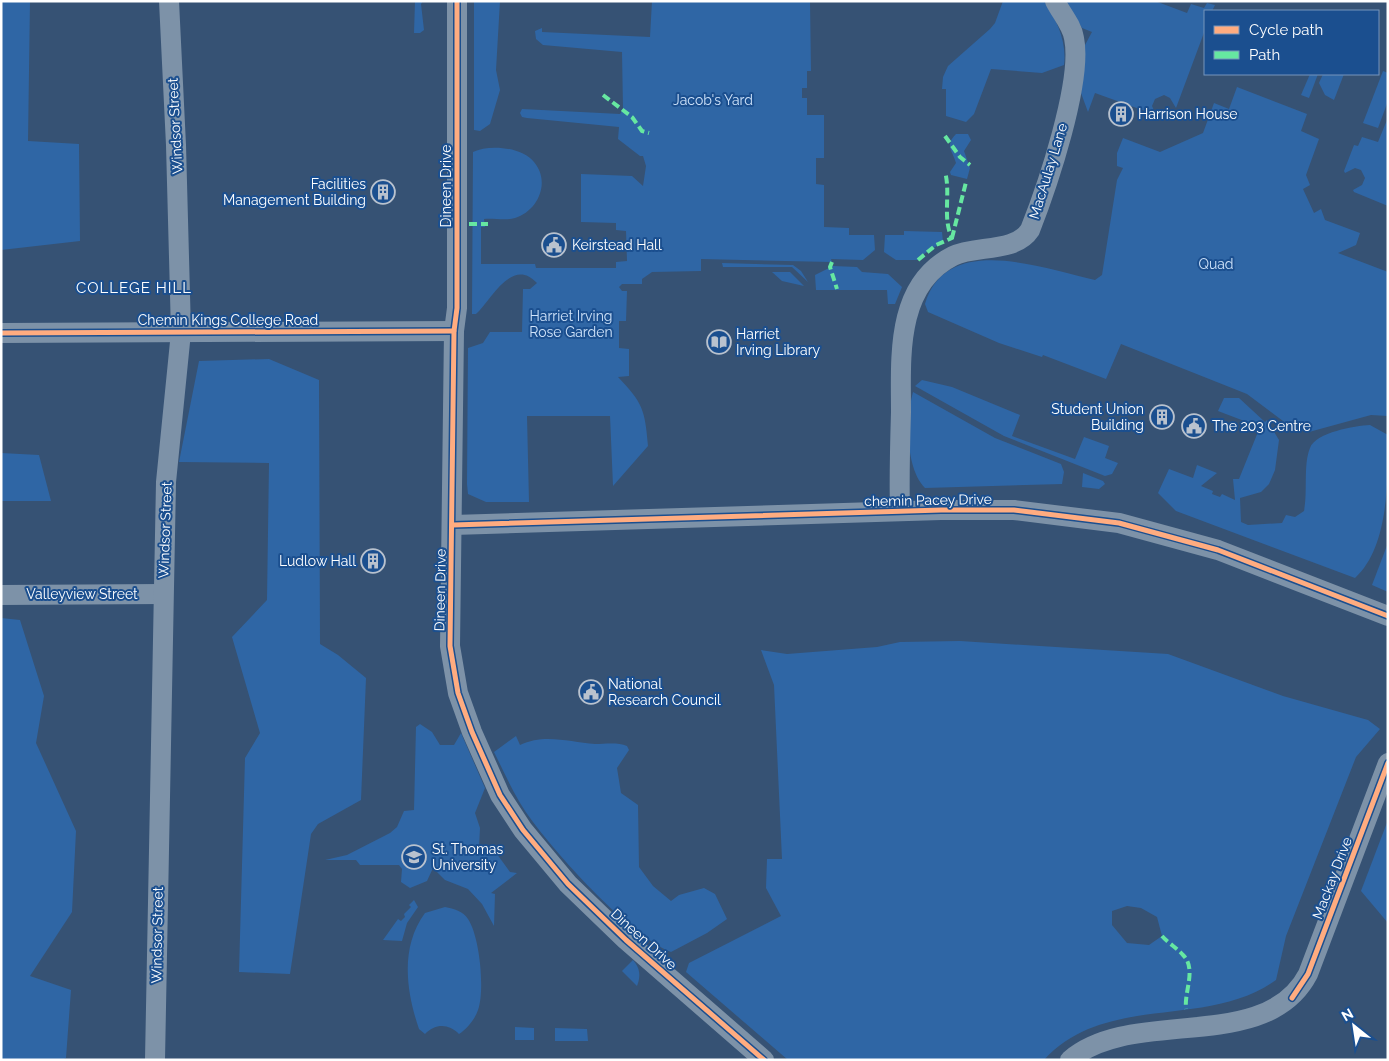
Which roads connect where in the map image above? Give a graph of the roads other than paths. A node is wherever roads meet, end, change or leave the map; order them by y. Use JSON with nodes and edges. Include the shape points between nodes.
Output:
{"nodes":[{"id":1,"x":169,"y":1,"type":"edge"},
{"id":2,"x":457,"y":1,"type":"edge"},
{"id":3,"x":1054,"y":1,"type":"edge"},
{"id":4,"x":454,"y":331,"type":"junction"},
{"id":5,"x":180,"y":332,"type":"junction"},
{"id":6,"x":1,"y":333,"type":"edge"},
{"id":7,"x":900,"y":511,"type":"junction"},
{"id":8,"x":453,"y":525,"type":"junction"},
{"id":9,"x":163,"y":594,"type":"junction"},
{"id":10,"x":1,"y":595,"type":"edge"},
{"id":11,"x":1388,"y":616,"type":"edge"},
{"id":12,"x":1386,"y":771,"type":"edge"},
{"id":13,"x":155,"y":1060,"type":"edge"},
{"id":14,"x":764,"y":1060,"type":"edge"},
{"id":15,"x":1070,"y":1060,"type":"edge"}],
"edges":[{"from":1,"to":5,"type":"street","name":"Windsor Street"},
{"from":2,"to":4,"type":"street","name":"Dineen Drive","via":[[457,308]]},
{"from":3,"to":7,"type":"street","name":"MacAulay Lane","via":[[1074,36],[1076,71],[1030,230],[1020,240],[956,255],[938,266],[922,283],[906,316],[901,357]]},
{"from":4,"to":5,"type":"street","name":"Chemin Kings College Road"},
{"from":4,"to":8,"type":"street","name":"Dineen Drive"},
{"from":5,"to":6,"type":"street","name":"Chemin Kings College Road"},
{"from":5,"to":9,"type":"street","name":"Windsor Street","via":[[166,482]]},
{"from":7,"to":8,"type":"street","name":"chemin Pacey Drive"},
{"from":7,"to":11,"type":"street","name":"chemin Pacey Drive","via":[[1014,510],[1119,523],[1211,548]]},
{"from":8,"to":14,"type":"street","name":"Dineen Drive","via":[[451,662],[464,712],[500,795],[523,830],[568,884],[626,940]]},
{"from":9,"to":10,"type":"street","name":"Valleyview Street"},
{"from":9,"to":13,"type":"street","name":"Windsor Street"},
{"from":12,"to":15,"type":"street","name":"Mackay Drive","via":[[1308,974],[1292,998],[1274,1008],[1230,1022],[1102,1042]]}]}
